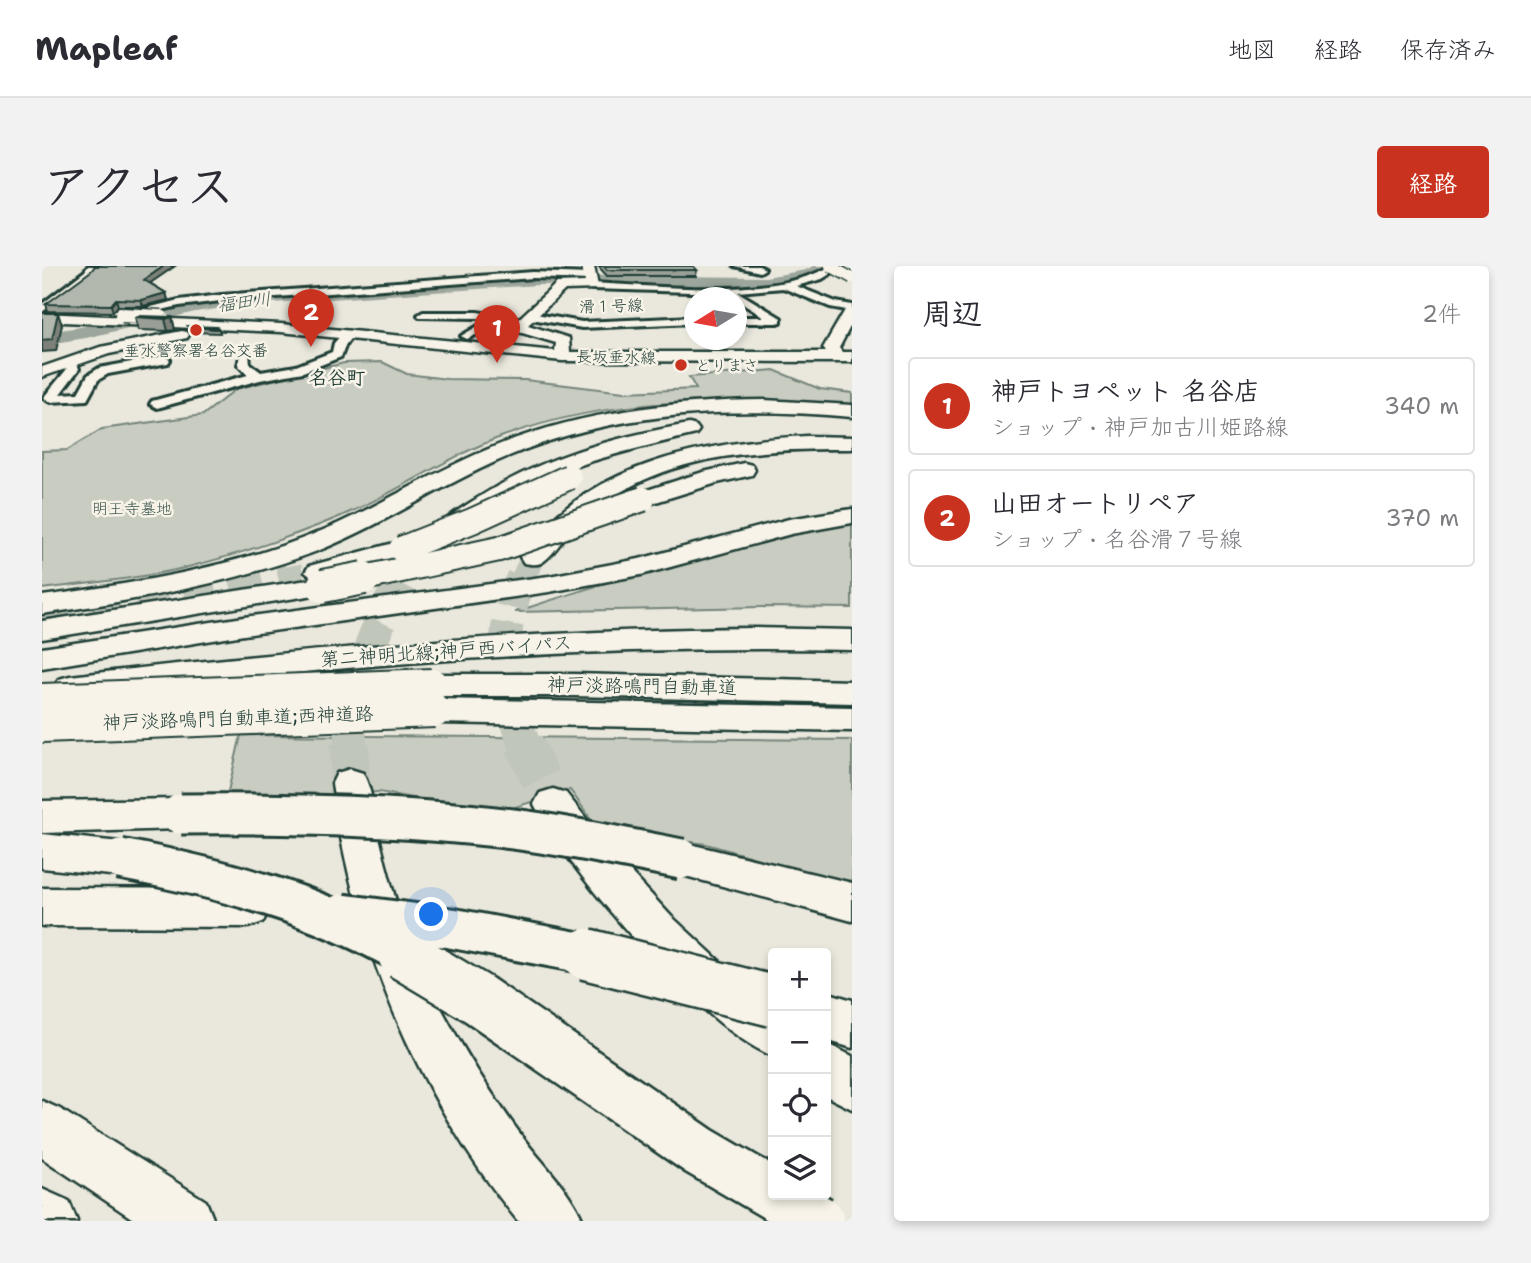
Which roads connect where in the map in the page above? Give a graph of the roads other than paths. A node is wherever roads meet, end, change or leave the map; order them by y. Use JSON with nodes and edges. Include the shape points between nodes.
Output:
{"nodes":[{"id":1,"x":86,"y":266,"type":"edge"},
{"id":2,"x":93,"y":266,"type":"edge"},
{"id":3,"x":739,"y":266,"type":"edge"},
{"id":4,"x":830,"y":266,"type":"edge"},
{"id":5,"x":838,"y":266,"type":"edge"},
{"id":6,"x":847,"y":266,"type":"edge"},
{"id":7,"x":760,"y":269,"type":"dead end"},
{"id":8,"x":852,"y":270,"type":"edge"},
{"id":9,"x":590,"y":276,"type":"edge"},
{"id":10,"x":852,"y":278,"type":"edge"},
{"id":11,"x":78,"y":281,"type":"junction"},
{"id":12,"x":784,"y":285,"type":"junction"},
{"id":13,"x":661,"y":287,"type":"junction"},
{"id":14,"x":684,"y":287,"type":"edge"},
{"id":15,"x":745,"y":287,"type":"edge"},
{"id":16,"x":669,"y":298,"type":"dead end"},
{"id":17,"x":747,"y":302,"type":"edge"},
{"id":18,"x":677,"y":309,"type":"dead end"},
{"id":19,"x":852,"y":309,"type":"edge"},
{"id":20,"x":42,"y":313,"type":"edge"},
{"id":21,"x":423,"y":315,"type":"dead end"},
{"id":22,"x":684,"y":315,"type":"edge"},
{"id":23,"x":116,"y":317,"type":"junction"},
{"id":24,"x":684,"y":320,"type":"edge"},
{"id":25,"x":747,"y":320,"type":"edge"},
{"id":26,"x":523,"y":322,"type":"junction"},
{"id":27,"x":311,"y":329,"type":"junction"},
{"id":28,"x":348,"y":334,"type":"junction"},
{"id":29,"x":467,"y":336,"type":"dead end"},
{"id":30,"x":562,"y":353,"type":"junction"},
{"id":31,"x":843,"y":355,"type":"edge"},
{"id":32,"x":245,"y":356,"type":"dead end"},
{"id":33,"x":164,"y":360,"type":"dead end"},
{"id":34,"x":72,"y":363,"type":"junction"},
{"id":35,"x":42,"y":372,"type":"edge"},
{"id":36,"x":258,"y":376,"type":"junction"},
{"id":37,"x":157,"y":404,"type":"dead end"},
{"id":38,"x":852,"y":411,"type":"edge"},
{"id":39,"x":852,"y":424,"type":"edge"},
{"id":40,"x":852,"y":437,"type":"edge"},
{"id":41,"x":852,"y":443,"type":"edge"},
{"id":42,"x":852,"y":463,"type":"edge"},
{"id":43,"x":852,"y":497,"type":"edge"},
{"id":44,"x":852,"y":516,"type":"edge"},
{"id":45,"x":533,"y":557,"type":"tunnel mouth"},
{"id":46,"x":321,"y":579,"type":"junction"},
{"id":47,"x":400,"y":583,"type":"tunnel mouth"},
{"id":48,"x":468,"y":597,"type":"junction"},
{"id":49,"x":42,"y":605,"type":"edge"},
{"id":50,"x":852,"y":622,"type":"edge"},
{"id":51,"x":42,"y":630,"type":"edge"},
{"id":52,"x":852,"y":640,"type":"edge"},
{"id":53,"x":42,"y":658,"type":"edge"},
{"id":54,"x":42,"y":671,"type":"edge"},
{"id":55,"x":42,"y":691,"type":"edge"},
{"id":56,"x":852,"y":692,"type":"edge"},
{"id":57,"x":433,"y":698,"type":"junction"},
{"id":58,"x":42,"y":700,"type":"edge"},
{"id":59,"x":852,"y":719,"type":"edge"},
{"id":60,"x":42,"y":726,"type":"edge"},
{"id":61,"x":350,"y":783,"type":"tunnel mouth"},
{"id":62,"x":553,"y":804,"type":"tunnel mouth"},
{"id":63,"x":42,"y":817,"type":"edge"},
{"id":64,"x":42,"y":852,"type":"edge"},
{"id":65,"x":852,"y":902,"type":"edge"},
{"id":66,"x":42,"y":907,"type":"edge"},
{"id":67,"x":768,"y":999,"type":"edge"},
{"id":68,"x":831,"y":1018,"type":"edge"},
{"id":69,"x":852,"y":1024,"type":"edge"},
{"id":70,"x":768,"y":1028,"type":"edge"},
{"id":71,"x":831,"y":1071,"type":"edge"},
{"id":72,"x":852,"y":1084,"type":"edge"},
{"id":73,"x":42,"y":1127,"type":"edge"},
{"id":74,"x":42,"y":1217,"type":"edge"},
{"id":75,"x":49,"y":1221,"type":"edge"},
{"id":76,"x":186,"y":1221,"type":"edge"},
{"id":77,"x":555,"y":1221,"type":"edge"},
{"id":78,"x":819,"y":1221,"type":"edge"}],
"edges":[{"from":1,"to":11,"type":"street","via":[[87,272]]},
{"from":2,"to":11,"type":"street"},
{"from":3,"to":7,"type":"street"},
{"from":4,"to":10,"type":"street","bridge":true},
{"from":5,"to":8,"type":"street","bridge":true},
{"from":5,"to":12,"type":"street","via":[[824,275]]},
{"from":6,"to":8,"type":"street"},
{"from":9,"to":13,"type":"street"},
{"from":9,"to":23,"type":"street","via":[[533,275],[221,299]]},
{"from":9,"to":26,"type":"main road","via":[[562,286]]},
{"from":11,"to":20,"type":"street"},
{"from":12,"to":15,"type":"street"},
{"from":12,"to":19,"type":"street"},
{"from":13,"to":14,"type":"street"},
{"from":13,"to":16,"type":"street"},
{"from":17,"to":25,"type":"street","via":[[777,320]]},
{"from":18,"to":22,"type":"street"},
{"from":19,"to":31,"type":"main road","name":"長坂垂水線","via":[[831,348]]},
{"from":20,"to":23,"type":"main road"},
{"from":21,"to":26,"type":"street","via":[[477,315]]},
{"from":23,"to":27,"type":"main road","bridge":true},
{"from":24,"to":26,"type":"street","name":"滑１号線","via":[[582,325]]},
{"from":26,"to":29,"type":"street","via":[[482,328]]},
{"from":26,"to":30,"type":"main road","via":[[564,341]]},
{"from":27,"to":28,"type":"main road"},
{"from":27,"to":30,"type":"main road"},
{"from":27,"to":34,"type":"main road","via":[[289,336],[178,336],[105,350]]},
{"from":28,"to":30,"type":"main road"},
{"from":28,"to":36,"type":"street","via":[[337,354],[299,369]]},
{"from":30,"to":31,"type":"main road","name":"長坂垂水線","via":[[633,358]]},
{"from":32,"to":36,"type":"street","via":[[244,365]]},
{"from":33,"to":34,"type":"street","via":[[104,371],[93,378],[82,397],[50,398]]},
{"from":34,"to":35,"type":"main road"},
{"from":36,"to":37,"type":"street"},
{"from":38,"to":49,"type":"highway","via":[[711,407],[588,424],[503,451],[352,527],[266,560],[178,582]]},
{"from":39,"to":47,"type":"highway","via":[[710,427],[574,458],[486,501],[428,550]]},
{"from":40,"to":46,"type":"highway","bridge":true,"via":[[759,436],[692,442],[629,455]]},
{"from":41,"to":45,"type":"highway","via":[[737,449],[665,464],[589,499]]},
{"from":42,"to":46,"type":"highway","bridge":true,"via":[[780,465],[711,477],[499,549],[421,568]]},
{"from":43,"to":48,"type":"highway","via":[[752,514],[590,570]]},
{"from":44,"to":48,"type":"highway","via":[[789,527],[641,567]]},
{"from":46,"to":51,"type":"highway"},
{"from":48,"to":53,"type":"highway"},
{"from":50,"to":54,"type":"highway","name":"第二神明北線;神戸西バイパス","via":[[666,621],[394,632]]},
{"from":52,"to":55,"type":"highway","name":"第二神明北線;神戸西バイパス","via":[[683,639],[417,651]]},
{"from":56,"to":57,"type":"highway","name":"神戸淡路鳴門自動車道","via":[[574,685]]},
{"from":57,"to":58,"type":"highway","name":"神戸淡路鳴門自動車道;西神道路","bridge":true},
{"from":57,"to":59,"type":"highway","name":"神戸淡路鳴門自動車道","via":[[577,712]]},
{"from":57,"to":60,"type":"highway","name":"神戸淡路鳴門自動車道;西神道路","bridge":true},
{"from":61,"to":77,"type":"highway","via":[[366,878],[412,1003],[497,1149]]},
{"from":62,"to":70,"type":"highway","via":[[594,862],[682,958]]},
{"from":63,"to":65,"type":"highway","bridge":true,"via":[[270,814],[497,827],[681,859]]},
{"from":64,"to":78,"type":"highway","bridge":true,"via":[[120,859],[225,881],[348,925],[477,999],[684,1142]]},
{"from":66,"to":67,"type":"highway","bridge":true,"via":[[248,908],[342,914],[498,934]]},
{"from":68,"to":69,"type":"highway"},
{"from":71,"to":72,"type":"highway"},
{"from":73,"to":76,"type":"highway"},
{"from":74,"to":75,"type":"highway"}]}
